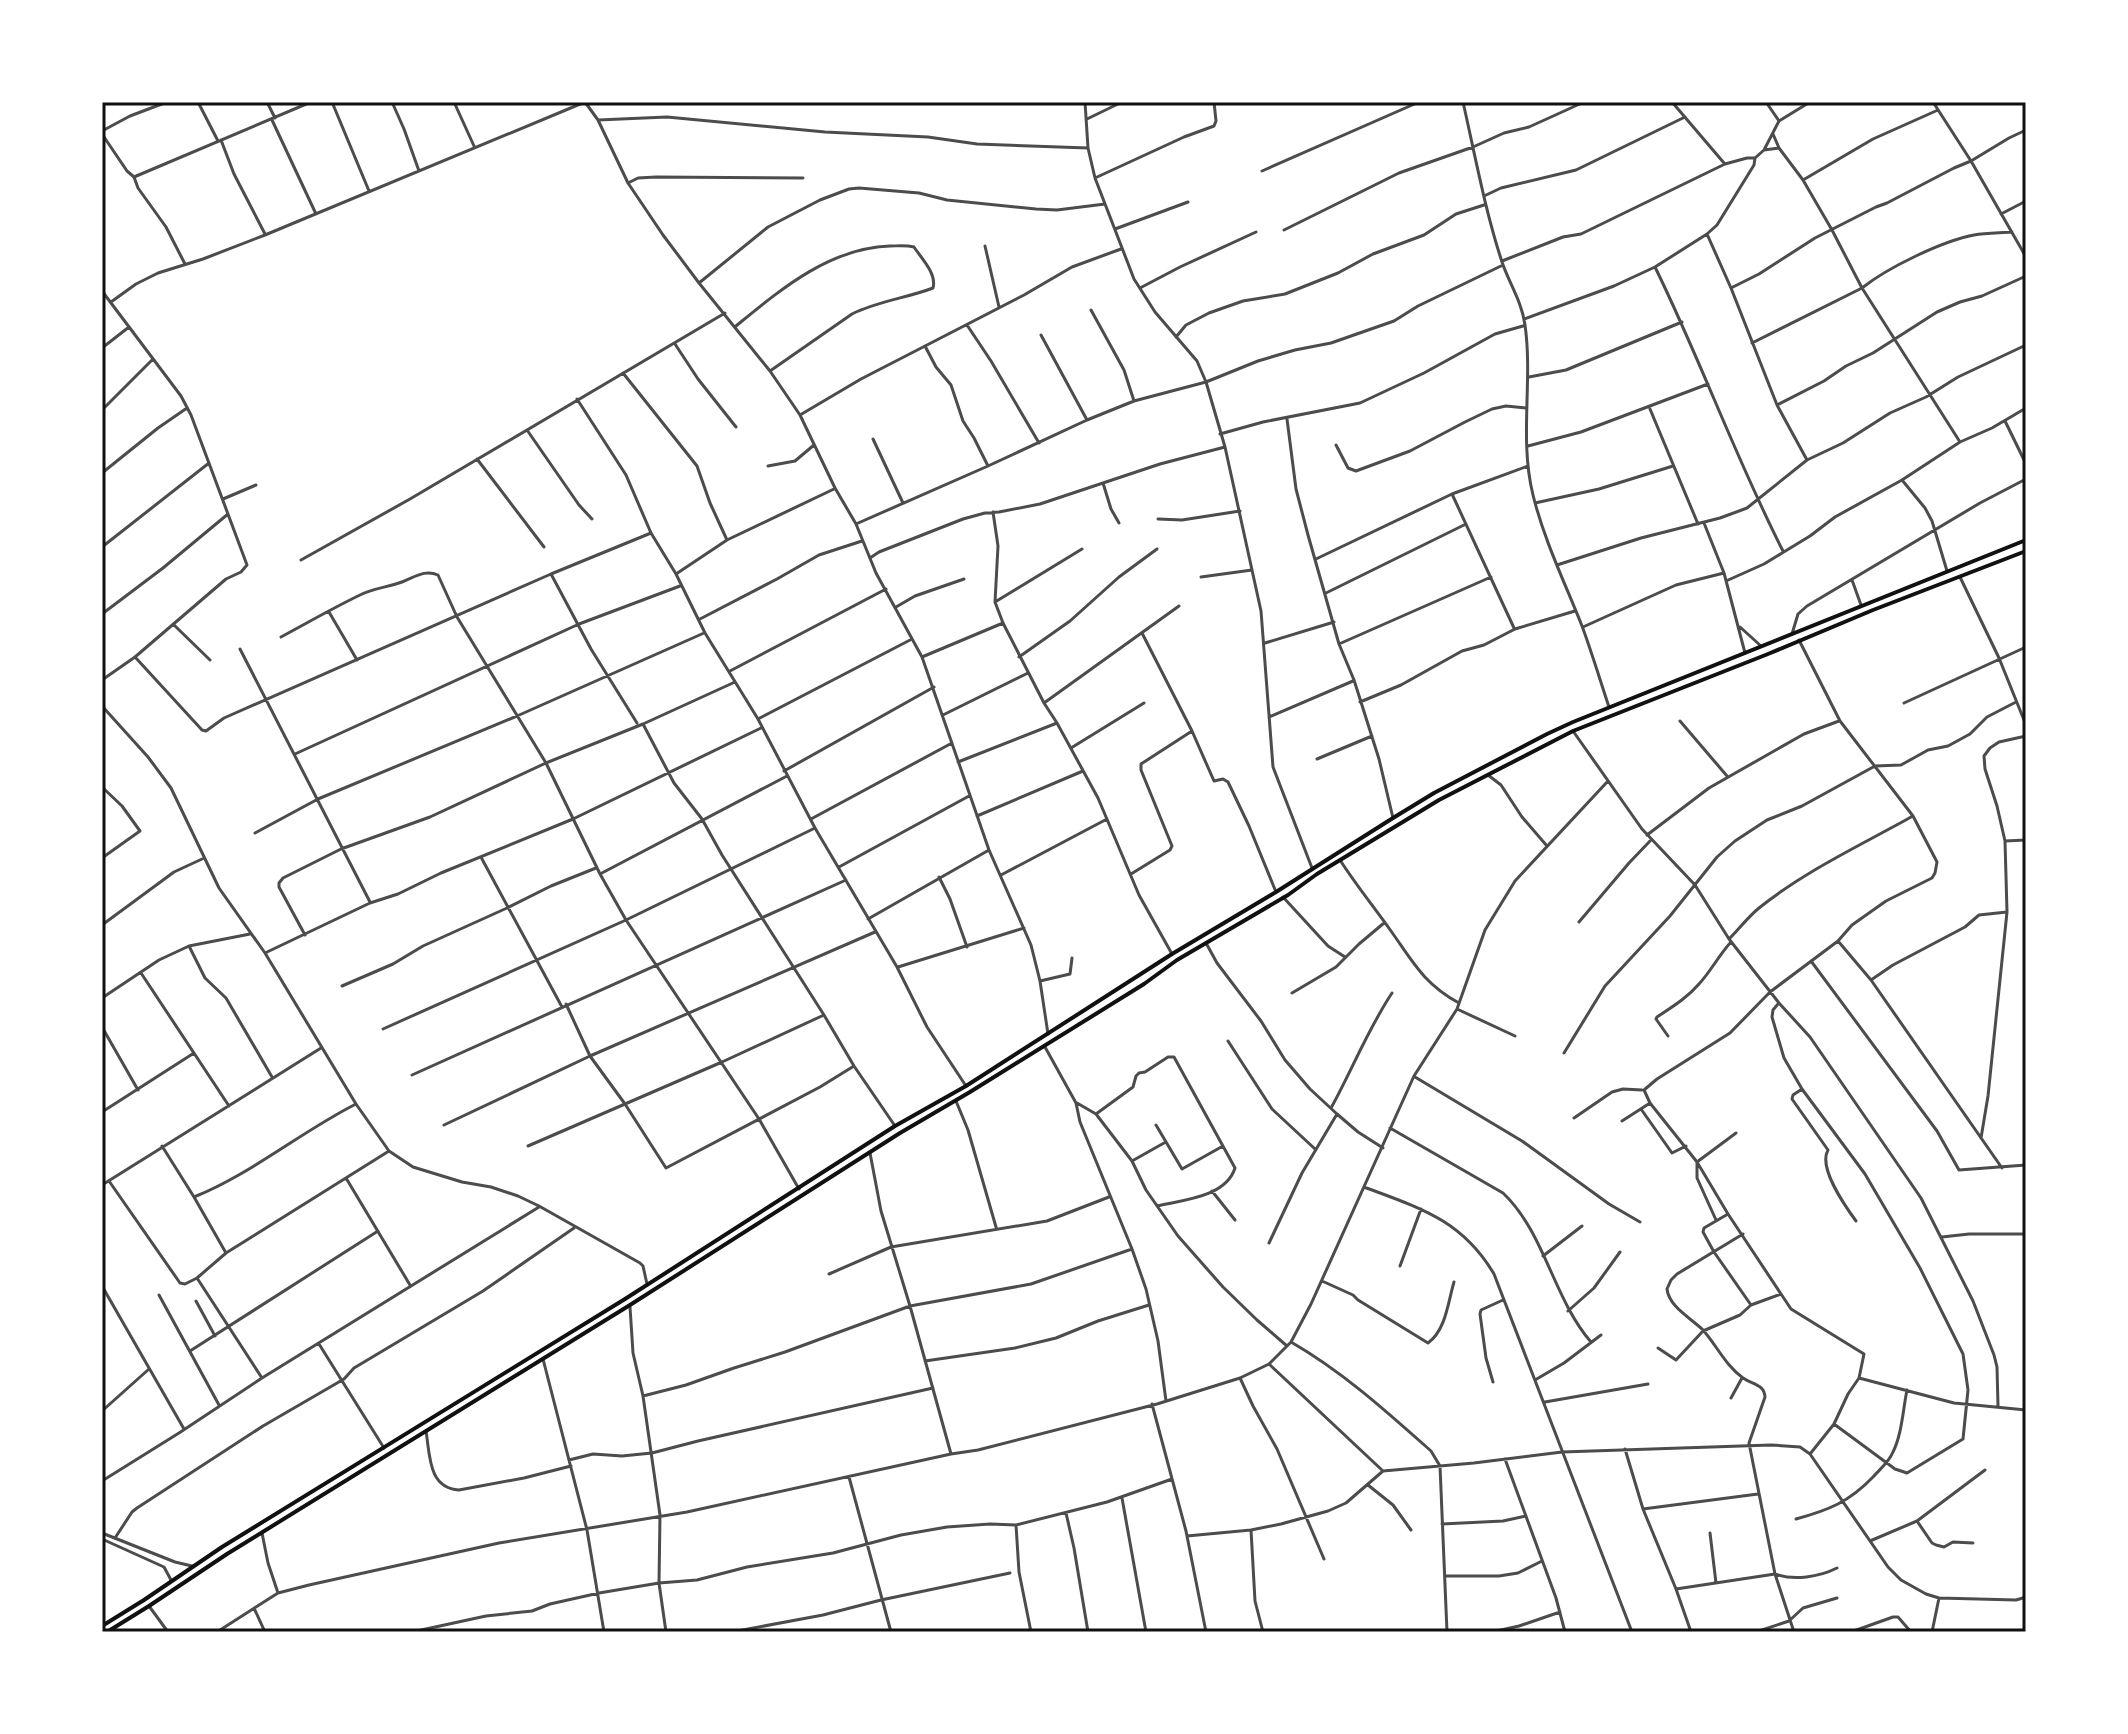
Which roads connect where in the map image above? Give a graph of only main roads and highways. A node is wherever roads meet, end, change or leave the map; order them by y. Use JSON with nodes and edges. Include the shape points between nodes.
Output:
{"nodes":[{"id":1,"x":2026,"y":540,"type":"edge"},
{"id":2,"x":2026,"y":551,"type":"edge"},
{"id":3,"x":102,"y":1626,"type":"edge"},
{"id":4,"x":107,"y":1632,"type":"edge"}],
"edges":[{"from":1,"to":3,"type":"highway","via":[[1547,734],[1434,793]]},
{"from":2,"to":4,"type":"highway","via":[[1573,731],[1439,800]]}]}
